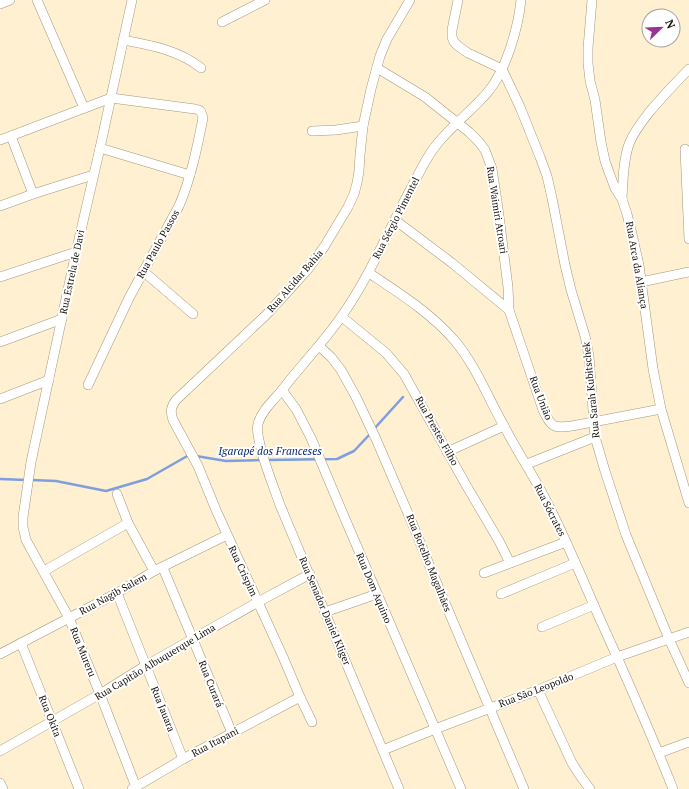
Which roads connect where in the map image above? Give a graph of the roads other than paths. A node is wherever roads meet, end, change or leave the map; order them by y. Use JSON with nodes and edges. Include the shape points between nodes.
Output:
{"nodes":[{"id":1,"x":10,"y":0,"type":"edge"},
{"id":2,"x":37,"y":0,"type":"edge"},
{"id":3,"x":132,"y":0,"type":"edge"},
{"id":4,"x":410,"y":0,"type":"edge"},
{"id":5,"x":458,"y":0,"type":"edge"},
{"id":6,"x":521,"y":0,"type":"edge"},
{"id":7,"x":592,"y":0,"type":"edge"},
{"id":8,"x":259,"y":1,"type":"edge"},
{"id":9,"x":0,"y":4,"type":"edge"},
{"id":10,"x":222,"y":22,"type":"dead end"},
{"id":11,"x":123,"y":40,"type":"junction"},
{"id":12,"x":201,"y":68,"type":"dead end"},
{"id":13,"x":377,"y":68,"type":"junction"},
{"id":14,"x":502,"y":69,"type":"junction"},
{"id":15,"x":689,"y":69,"type":"edge"},
{"id":16,"x":111,"y":98,"type":"junction"},
{"id":17,"x":84,"y":108,"type":"junction"},
{"id":18,"x":457,"y":123,"type":"junction"},
{"id":19,"x":363,"y":126,"type":"junction"},
{"id":20,"x":312,"y":131,"type":"dead end"},
{"id":21,"x":11,"y":136,"type":"junction"},
{"id":22,"x":0,"y":140,"type":"edge"},
{"id":23,"x":100,"y":148,"type":"junction"},
{"id":24,"x":685,"y":149,"type":"dead end"},
{"id":25,"x":93,"y":175,"type":"junction"},
{"id":26,"x":190,"y":175,"type":"junction"},
{"id":27,"x":33,"y":194,"type":"junction"},
{"id":28,"x":622,"y":199,"type":"junction"},
{"id":29,"x":0,"y":206,"type":"edge"},
{"id":30,"x":395,"y":220,"type":"junction"},
{"id":31,"x":689,"y":239,"type":"edge"},
{"id":32,"x":76,"y":252,"type":"junction"},
{"id":33,"x":143,"y":271,"type":"junction"},
{"id":34,"x":689,"y":272,"type":"edge"},
{"id":35,"x":369,"y":273,"type":"junction"},
{"id":36,"x":0,"y":277,"type":"edge"},
{"id":37,"x":641,"y":282,"type":"junction"},
{"id":38,"x":509,"y":310,"type":"junction"},
{"id":39,"x":193,"y":314,"type":"dead end"},
{"id":40,"x":342,"y":317,"type":"junction"},
{"id":41,"x":62,"y":319,"type":"junction"},
{"id":42,"x":0,"y":342,"type":"edge"},
{"id":43,"x":319,"y":346,"type":"junction"},
{"id":44,"x":49,"y":380,"type":"junction"},
{"id":45,"x":88,"y":385,"type":"dead end"},
{"id":46,"x":282,"y":390,"type":"junction"},
{"id":47,"x":0,"y":399,"type":"edge"},
{"id":48,"x":661,"y":409,"type":"junction"},
{"id":49,"x":173,"y":420,"type":"joint"},
{"id":50,"x":594,"y":422,"type":"junction"},
{"id":51,"x":504,"y":426,"type":"junction"},
{"id":52,"x":257,"y":431,"type":"joint"},
{"id":53,"x":595,"y":437,"type":"junction"},
{"id":54,"x":447,"y":452,"type":"junction"},
{"id":55,"x":526,"y":464,"type":"junction"},
{"id":56,"x":117,"y":494,"type":"dead end"},
{"id":57,"x":689,"y":503,"type":"edge"},
{"id":58,"x":128,"y":523,"type":"junction"},
{"id":59,"x":227,"y":535,"type":"junction"},
{"id":60,"x":566,"y":542,"type":"junction"},
{"id":61,"x":28,"y":545,"type":"joint"},
{"id":62,"x":510,"y":563,"type":"junction"},
{"id":63,"x":575,"y":563,"type":"junction"},
{"id":64,"x":158,"y":570,"type":"junction"},
{"id":65,"x":44,"y":571,"type":"junction"},
{"id":66,"x":310,"y":574,"type":"junction"},
{"id":67,"x":484,"y":574,"type":"dead end"},
{"id":68,"x":116,"y":593,"type":"junction"},
{"id":69,"x":377,"y":594,"type":"junction"},
{"id":70,"x":501,"y":594,"type":"dead end"},
{"id":71,"x":258,"y":602,"type":"junction"},
{"id":72,"x":594,"y":606,"type":"junction"},
{"id":73,"x":325,"y":612,"type":"junction"},
{"id":74,"x":69,"y":618,"type":"junction"},
{"id":75,"x":542,"y":627,"type":"dead end"},
{"id":76,"x":689,"y":632,"type":"edge"},
{"id":77,"x":193,"y":639,"type":"junction"},
{"id":78,"x":669,"y":639,"type":"junction"},
{"id":79,"x":21,"y":643,"type":"junction"},
{"id":80,"x":0,"y":654,"type":"edge"},
{"id":81,"x":617,"y":657,"type":"junction"},
{"id":82,"x":145,"y":666,"type":"junction"},
{"id":83,"x":689,"y":684,"type":"edge"},
{"id":84,"x":538,"y":690,"type":"junction"},
{"id":85,"x":100,"y":694,"type":"junction"},
{"id":86,"x":300,"y":697,"type":"junction"},
{"id":87,"x":490,"y":708,"type":"junction"},
{"id":88,"x":52,"y":722,"type":"junction"},
{"id":89,"x":312,"y":722,"type":"dead end"},
{"id":90,"x":435,"y":729,"type":"junction"},
{"id":91,"x":232,"y":733,"type":"junction"},
{"id":92,"x":689,"y":742,"type":"edge"},
{"id":93,"x":383,"y":750,"type":"junction"},
{"id":94,"x":0,"y":751,"type":"edge"},
{"id":95,"x":659,"y":753,"type":"junction"},
{"id":96,"x":183,"y":759,"type":"junction"},
{"id":97,"x":0,"y":783,"type":"edge"},
{"id":98,"x":134,"y":788,"type":"edge"},
{"id":99,"x":3,"y":789,"type":"edge"},
{"id":100,"x":79,"y":789,"type":"edge"},
{"id":101,"x":399,"y":789,"type":"edge"},
{"id":102,"x":461,"y":789,"type":"edge"},
{"id":103,"x":524,"y":789,"type":"edge"},
{"id":104,"x":590,"y":789,"type":"edge"},
{"id":105,"x":673,"y":789,"type":"edge"}],
"edges":[{"from":1,"to":9,"type":"street"},
{"from":2,"to":17,"type":"street"},
{"from":3,"to":11,"type":"street","name":"Rua Estrela de Davi"},
{"from":4,"to":13,"type":"street","name":"Rua Alcidar Bahia","via":[[387,39]]},
{"from":5,"to":14,"type":"street","via":[[452,30],[454,42],[468,53]]},
{"from":6,"to":14,"type":"street","name":"Rua Sérgio Pimentel","via":[[518,22]]},
{"from":7,"to":28,"type":"street","name":"Rua Arca da Aliança","via":[[588,48],[590,81],[605,161]]},
{"from":8,"to":10,"type":"street"},
{"from":11,"to":12,"type":"street","via":[[174,52]]},
{"from":11,"to":16,"type":"street","name":"Rua Estrela de Davi"},
{"from":13,"to":18,"type":"street","name":"Rua Waimiri Atroari","via":[[425,97]]},
{"from":13,"to":19,"type":"street","name":"Rua Alcidar Bahia"},
{"from":14,"to":18,"type":"street","name":"Rua Sérgio Pimentel","via":[[486,93]]},
{"from":14,"to":50,"type":"street","name":"Rua Sarah Kubitschek","via":[[540,156],[552,198],[571,290],[589,356]]},
{"from":15,"to":28,"type":"street","via":[[634,134],[627,150]]},
{"from":16,"to":17,"type":"street"},
{"from":16,"to":23,"type":"street","name":"Rua Estrela de Davi"},
{"from":16,"to":26,"type":"street","name":"Rua Paulo Passos","via":[[199,110],[203,118]]},
{"from":17,"to":21,"type":"street"},
{"from":18,"to":30,"type":"street","name":"Rua Sérgio Pimentel","via":[[428,157]]},
{"from":18,"to":38,"type":"street","name":"Rua Waimiri Atroari","via":[[479,142],[492,169]]},
{"from":19,"to":20,"type":"street"},
{"from":19,"to":49,"type":"street","name":"Rua Alcidar Bahia","via":[[354,194],[324,247],[308,269],[266,315],[176,400],[172,405]]},
{"from":21,"to":22,"type":"street"},
{"from":21,"to":27,"type":"street"},
{"from":23,"to":25,"type":"street","name":"Rua Estrela de Davi"},
{"from":23,"to":26,"type":"street"},
{"from":24,"to":31,"type":"street"},
{"from":25,"to":27,"type":"street"},
{"from":25,"to":32,"type":"street","name":"Rua Estrela de Davi"},
{"from":26,"to":33,"type":"street","name":"Rua Paulo Passos","via":[[180,206]]},
{"from":27,"to":29,"type":"street"},
{"from":28,"to":37,"type":"street","name":"Rua Arca da Aliança","via":[[639,264]]},
{"from":30,"to":35,"type":"street","name":"Rua Sérgio Pimentel"},
{"from":30,"to":38,"type":"street"},
{"from":32,"to":36,"type":"street"},
{"from":32,"to":41,"type":"street","name":"Rua Estrela de Davi"},
{"from":33,"to":39,"type":"street"},
{"from":33,"to":45,"type":"street","name":"Rua Paulo Passos"},
{"from":34,"to":37,"type":"street"},
{"from":35,"to":40,"type":"street","name":"Rua Sérgio Pimentel"},
{"from":35,"to":51,"type":"street","name":"Rua Sócrates","via":[[430,315],[453,338],[480,379]]},
{"from":37,"to":48,"type":"street","name":"Rua Arca da Aliança"},
{"from":38,"to":50,"type":"street","name":"Rua União","via":[[543,410],[551,424],[562,427]]},
{"from":40,"to":43,"type":"street","name":"Rua Sérgio Pimentel"},
{"from":40,"to":54,"type":"street","name":"Rua Prestes Filho","via":[[396,363]]},
{"from":41,"to":42,"type":"street"},
{"from":41,"to":44,"type":"street","name":"Rua Estrela de Davi"},
{"from":43,"to":46,"type":"street","name":"Rua Sérgio Pimentel"},
{"from":43,"to":87,"type":"street","name":"Rua Botelho Magalhães","via":[[341,370],[376,439]]},
{"from":44,"to":47,"type":"street"},
{"from":44,"to":61,"type":"street","name":"Rua Estrela de Davi","via":[[31,462],[23,518]]},
{"from":46,"to":52,"type":"street","name":"Rua Sérgio Pimentel","via":[[261,417]]},
{"from":46,"to":69,"type":"street","name":"Rua Dom Aquino","via":[[304,422]]},
{"from":48,"to":50,"type":"street","name":"Rua União"},
{"from":48,"to":57,"type":"street","name":"Rua Arca da Aliança"},
{"from":49,"to":59,"type":"street","name":"Rua Crispim","via":[[198,466]]},
{"from":50,"to":53,"type":"street","name":"Rua Sarah Kubitschek"},
{"from":51,"to":54,"type":"street"},
{"from":51,"to":55,"type":"street","name":"Rua Sócrates"},
{"from":52,"to":66,"type":"street","name":"Rua Senador Daniel Kliger","via":[[266,466],[283,512]]},
{"from":53,"to":55,"type":"street"},
{"from":53,"to":78,"type":"street","name":"Rua Sarah Kubitschek","via":[[626,535]]},
{"from":54,"to":62,"type":"street","name":"Rua Prestes Filho"},
{"from":55,"to":60,"type":"street","name":"Rua Sócrates"},
{"from":56,"to":58,"type":"street","name":"Rua Curará"},
{"from":58,"to":64,"type":"street","name":"Rua Curará"},
{"from":58,"to":65,"type":"street"},
{"from":59,"to":64,"type":"street","name":"Rua Nagib Salem"},
{"from":59,"to":71,"type":"street","name":"Rua Crispim"},
{"from":60,"to":62,"type":"street"},
{"from":60,"to":63,"type":"street","name":"Rua Sócrates"},
{"from":61,"to":65,"type":"street","name":"Rua Mureru"},
{"from":62,"to":67,"type":"street"},
{"from":63,"to":70,"type":"street"},
{"from":63,"to":72,"type":"street","name":"Rua Sócrates"},
{"from":64,"to":68,"type":"street","name":"Rua Nagib Salem"},
{"from":64,"to":77,"type":"street","name":"Rua Curará"},
{"from":65,"to":74,"type":"street","name":"Rua Mureru"},
{"from":66,"to":71,"type":"street","name":"Rua Capitão Albuquerque Lima"},
{"from":66,"to":73,"type":"street","name":"Rua Senador Daniel Kliger"},
{"from":68,"to":74,"type":"street","name":"Rua Nagib Salem"},
{"from":68,"to":82,"type":"street","name":"Rua Jauara"},
{"from":69,"to":73,"type":"street"},
{"from":69,"to":90,"type":"street","name":"Rua Dom Aquino"},
{"from":71,"to":77,"type":"street","name":"Rua Capitão Albuquerque Lima"},
{"from":71,"to":86,"type":"street","name":"Rua Crispim"},
{"from":72,"to":75,"type":"street"},
{"from":72,"to":81,"type":"street","name":"Rua Sócrates"},
{"from":73,"to":93,"type":"street","name":"Rua Senador Daniel Kliger"},
{"from":74,"to":79,"type":"street","name":"Rua Nagib Salem"},
{"from":74,"to":85,"type":"street","name":"Rua Mureru"},
{"from":76,"to":78,"type":"street","name":"Rua São Leopoldo"},
{"from":77,"to":82,"type":"street","name":"Rua Capitão Albuquerque Lima"},
{"from":77,"to":91,"type":"street","name":"Rua Curará"},
{"from":78,"to":81,"type":"street","name":"Rua São Leopoldo"},
{"from":78,"to":83,"type":"street","name":"Rua Sarah Kubitschek"},
{"from":79,"to":80,"type":"street","name":"Rua Nagib Salem"},
{"from":79,"to":88,"type":"street","name":"Rua Okita"},
{"from":81,"to":84,"type":"street","name":"Rua São Leopoldo"},
{"from":81,"to":95,"type":"street","name":"Rua Sócrates"},
{"from":82,"to":85,"type":"street","name":"Rua Capitão Albuquerque Lima"},
{"from":82,"to":96,"type":"street","name":"Rua Jauara"},
{"from":84,"to":87,"type":"street","name":"Rua São Leopoldo"},
{"from":84,"to":104,"type":"street","via":[[572,763]]},
{"from":85,"to":88,"type":"street","name":"Rua Capitão Albuquerque Lima"},
{"from":85,"to":98,"type":"street","name":"Rua Mureru"},
{"from":86,"to":89,"type":"street","name":"Rua Crispim"},
{"from":86,"to":91,"type":"street","name":"Rua Itapani"},
{"from":87,"to":90,"type":"street","name":"Rua São Leopoldo"},
{"from":87,"to":103,"type":"street","name":"Rua Botelho Magalhães"},
{"from":88,"to":94,"type":"street","name":"Rua Capitão Albuquerque Lima"},
{"from":88,"to":100,"type":"street","name":"Rua Okita"},
{"from":90,"to":93,"type":"street","name":"Rua São Leopoldo"},
{"from":90,"to":102,"type":"street","name":"Rua Dom Aquino"},
{"from":91,"to":96,"type":"street","name":"Rua Itapani"},
{"from":92,"to":95,"type":"street"},
{"from":93,"to":101,"type":"street","name":"Rua Senador Daniel Kliger"},
{"from":95,"to":105,"type":"street","name":"Rua Sócrates"},
{"from":96,"to":98,"type":"street","name":"Rua Itapani"},
{"from":97,"to":99,"type":"street"}]}
